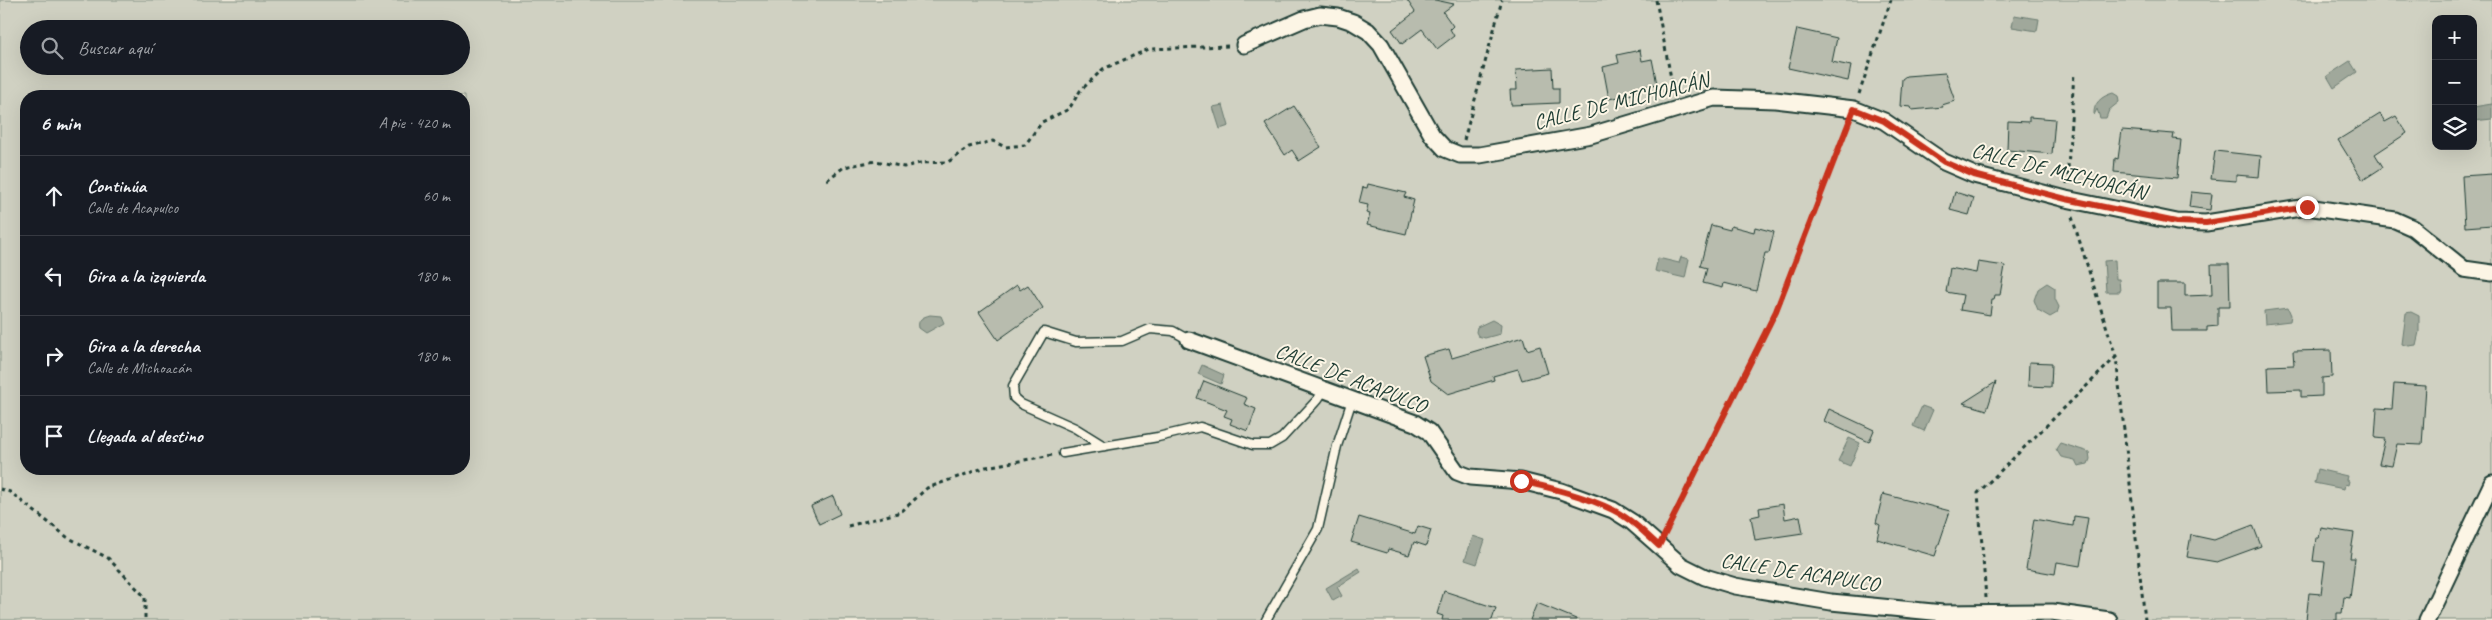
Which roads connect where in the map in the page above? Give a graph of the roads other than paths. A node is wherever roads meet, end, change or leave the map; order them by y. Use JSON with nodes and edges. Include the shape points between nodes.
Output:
{"nodes":[{"id":1,"x":1244,"y":45,"type":"road end"},
{"id":2,"x":2492,"y":273,"type":"edge"},
{"id":3,"x":1189,"y":340,"type":"joint"},
{"id":4,"x":1324,"y":390,"type":"junction"},
{"id":5,"x":1352,"y":400,"type":"junction"},
{"id":6,"x":1104,"y":446,"type":"junction"},
{"id":7,"x":1063,"y":453,"type":"road end"},
{"id":8,"x":2492,"y":483,"type":"edge"},
{"id":9,"x":1266,"y":620,"type":"edge"},
{"id":10,"x":2109,"y":620,"type":"edge"},
{"id":11,"x":2427,"y":620,"type":"edge"}],
"edges":[{"from":1,"to":2,"type":"street","name":"CALLE DE MICHOACÁN","via":[[1320,15],[1338,16],[1354,22],[1381,45],[1432,134],[1445,149],[1460,155],[1480,155],[1591,135],[1714,98],[1736,97],[1854,109],[1884,121],[1944,162],[1974,175],[2066,199],[2176,222],[2206,223],[2307,207],[2396,220],[2414,228],[2464,269]]},
{"from":3,"to":4,"type":"street","name":"CALLE DE ACAPULCO"},
{"from":3,"to":6,"type":"lane","via":[[1173,331],[1150,329],[1122,341],[1103,342],[1076,342],[1044,332],[1012,386],[1014,398]]},
{"from":4,"to":5,"type":"street","name":"CALLE DE ACAPULCO"},
{"from":4,"to":6,"type":"lane","via":[[1282,438],[1270,445],[1253,445],[1200,427]]},
{"from":5,"to":9,"type":"lane","via":[[1337,446],[1318,529]]},
{"from":5,"to":10,"type":"street","name":"CALLE DE ACAPULCO","via":[[1415,423],[1429,432],[1457,472],[1470,477],[1521,481],[1613,510],[1632,522],[1681,565],[1735,586],[1831,602],[1942,614],[2052,612]]},
{"from":6,"to":7,"type":"lane"},
{"from":8,"to":11,"type":"street"}]}
